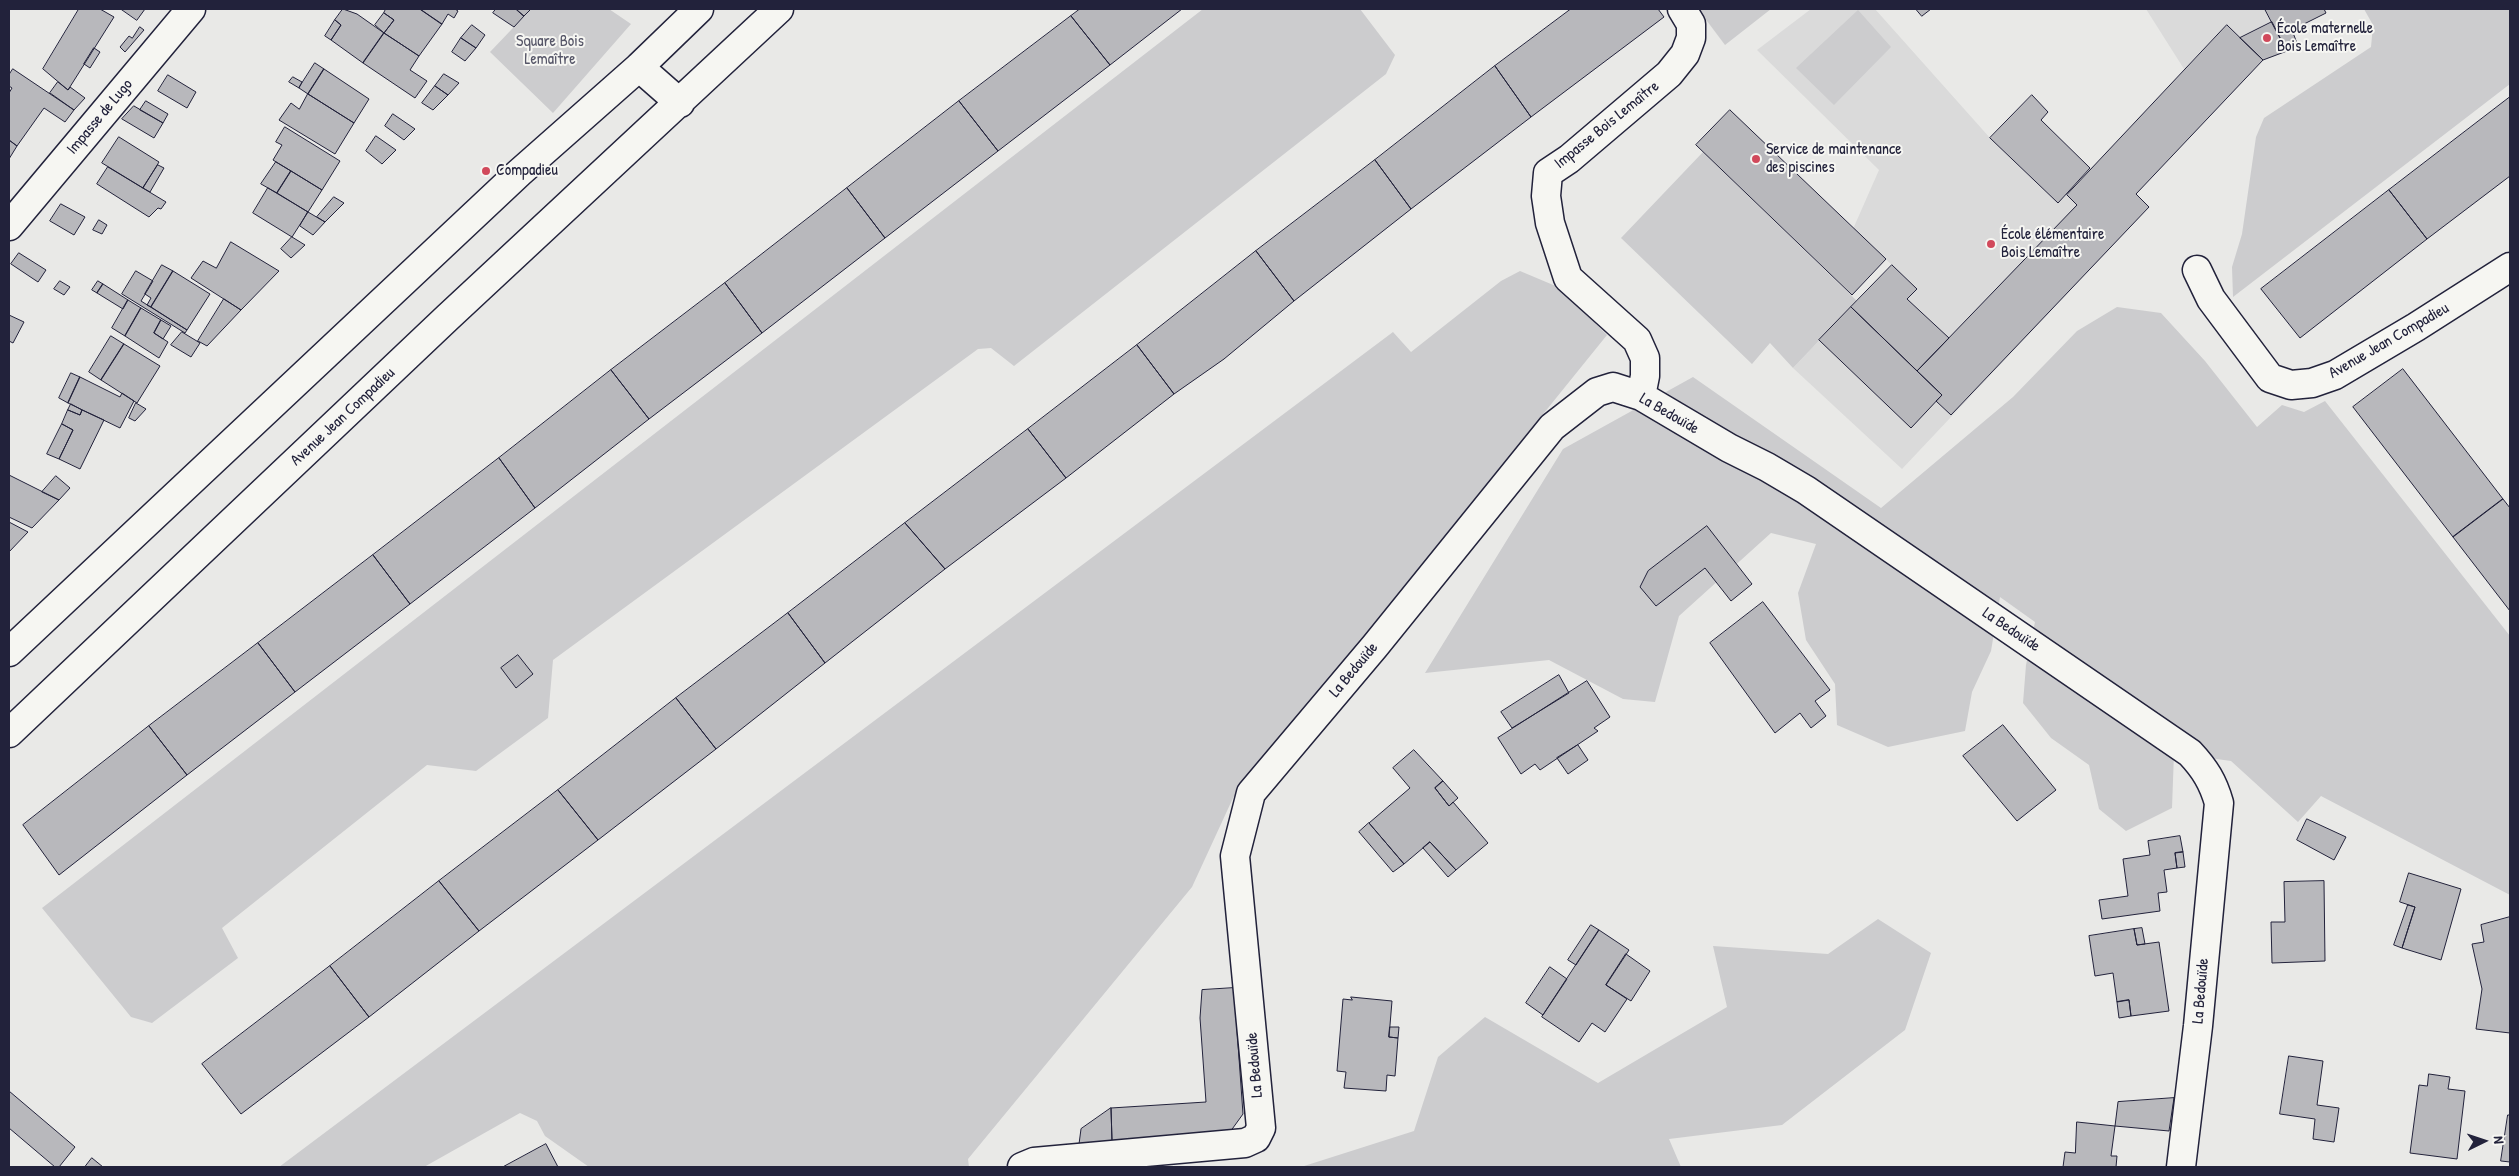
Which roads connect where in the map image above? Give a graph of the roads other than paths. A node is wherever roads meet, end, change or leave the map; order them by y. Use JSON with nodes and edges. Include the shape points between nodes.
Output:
{"nodes":[{"id":1,"x":191,"y":9,"type":"edge"},
{"id":2,"x":699,"y":9,"type":"edge"},
{"id":3,"x":779,"y":9,"type":"edge"},
{"id":4,"x":1682,"y":9,"type":"edge"},
{"id":5,"x":639,"y":67,"type":"junction"},
{"id":6,"x":680,"y":103,"type":"junction"},
{"id":7,"x":9,"y":226,"type":"edge"},
{"id":8,"x":2510,"y":267,"type":"edge"},
{"id":9,"x":2197,"y":270,"type":"dead end"},
{"id":10,"x":1641,"y":396,"type":"junction"},
{"id":11,"x":9,"y":652,"type":"edge"},
{"id":12,"x":9,"y":733,"type":"edge"},
{"id":13,"x":1022,"y":1167,"type":"edge"},
{"id":14,"x":2180,"y":1167,"type":"edge"}],
"edges":[{"from":1,"to":7,"type":"street","name":"Impasse de Lugo"},
{"from":2,"to":5,"type":"street"},
{"from":3,"to":6,"type":"street","name":"Avenue Jean Compadieu"},
{"from":4,"to":10,"type":"street","name":"Impasse Bois Lemaître","via":[[1691,24],[1691,38],[1685,54],[1669,74],[1570,159],[1548,173],[1546,196],[1558,251],[1568,278],[1637,340],[1645,358]]},
{"from":5,"to":6,"type":"street"},
{"from":5,"to":11,"type":"street","via":[[505,186]]},
{"from":6,"to":12,"type":"street","name":"Avenue Jean Compadieu","via":[[461,305]]},
{"from":8,"to":9,"type":"street","name":"Avenue Jean Compadieu","via":[[2335,375],[2312,383],[2291,385],[2270,378],[2211,299]]},
{"from":10,"to":13,"type":"street","name":"La Bedouïde","via":[[1613,387],[1597,392],[1552,427],[1251,793],[1235,856],[1260,1128],[1256,1138],[1245,1143],[1034,1162]]},
{"from":10,"to":14,"type":"street","name":"La Bedouïde","via":[[1806,490],[2190,753],[2204,768],[2214,785],[2218,803],[2198,1026]]}]}
